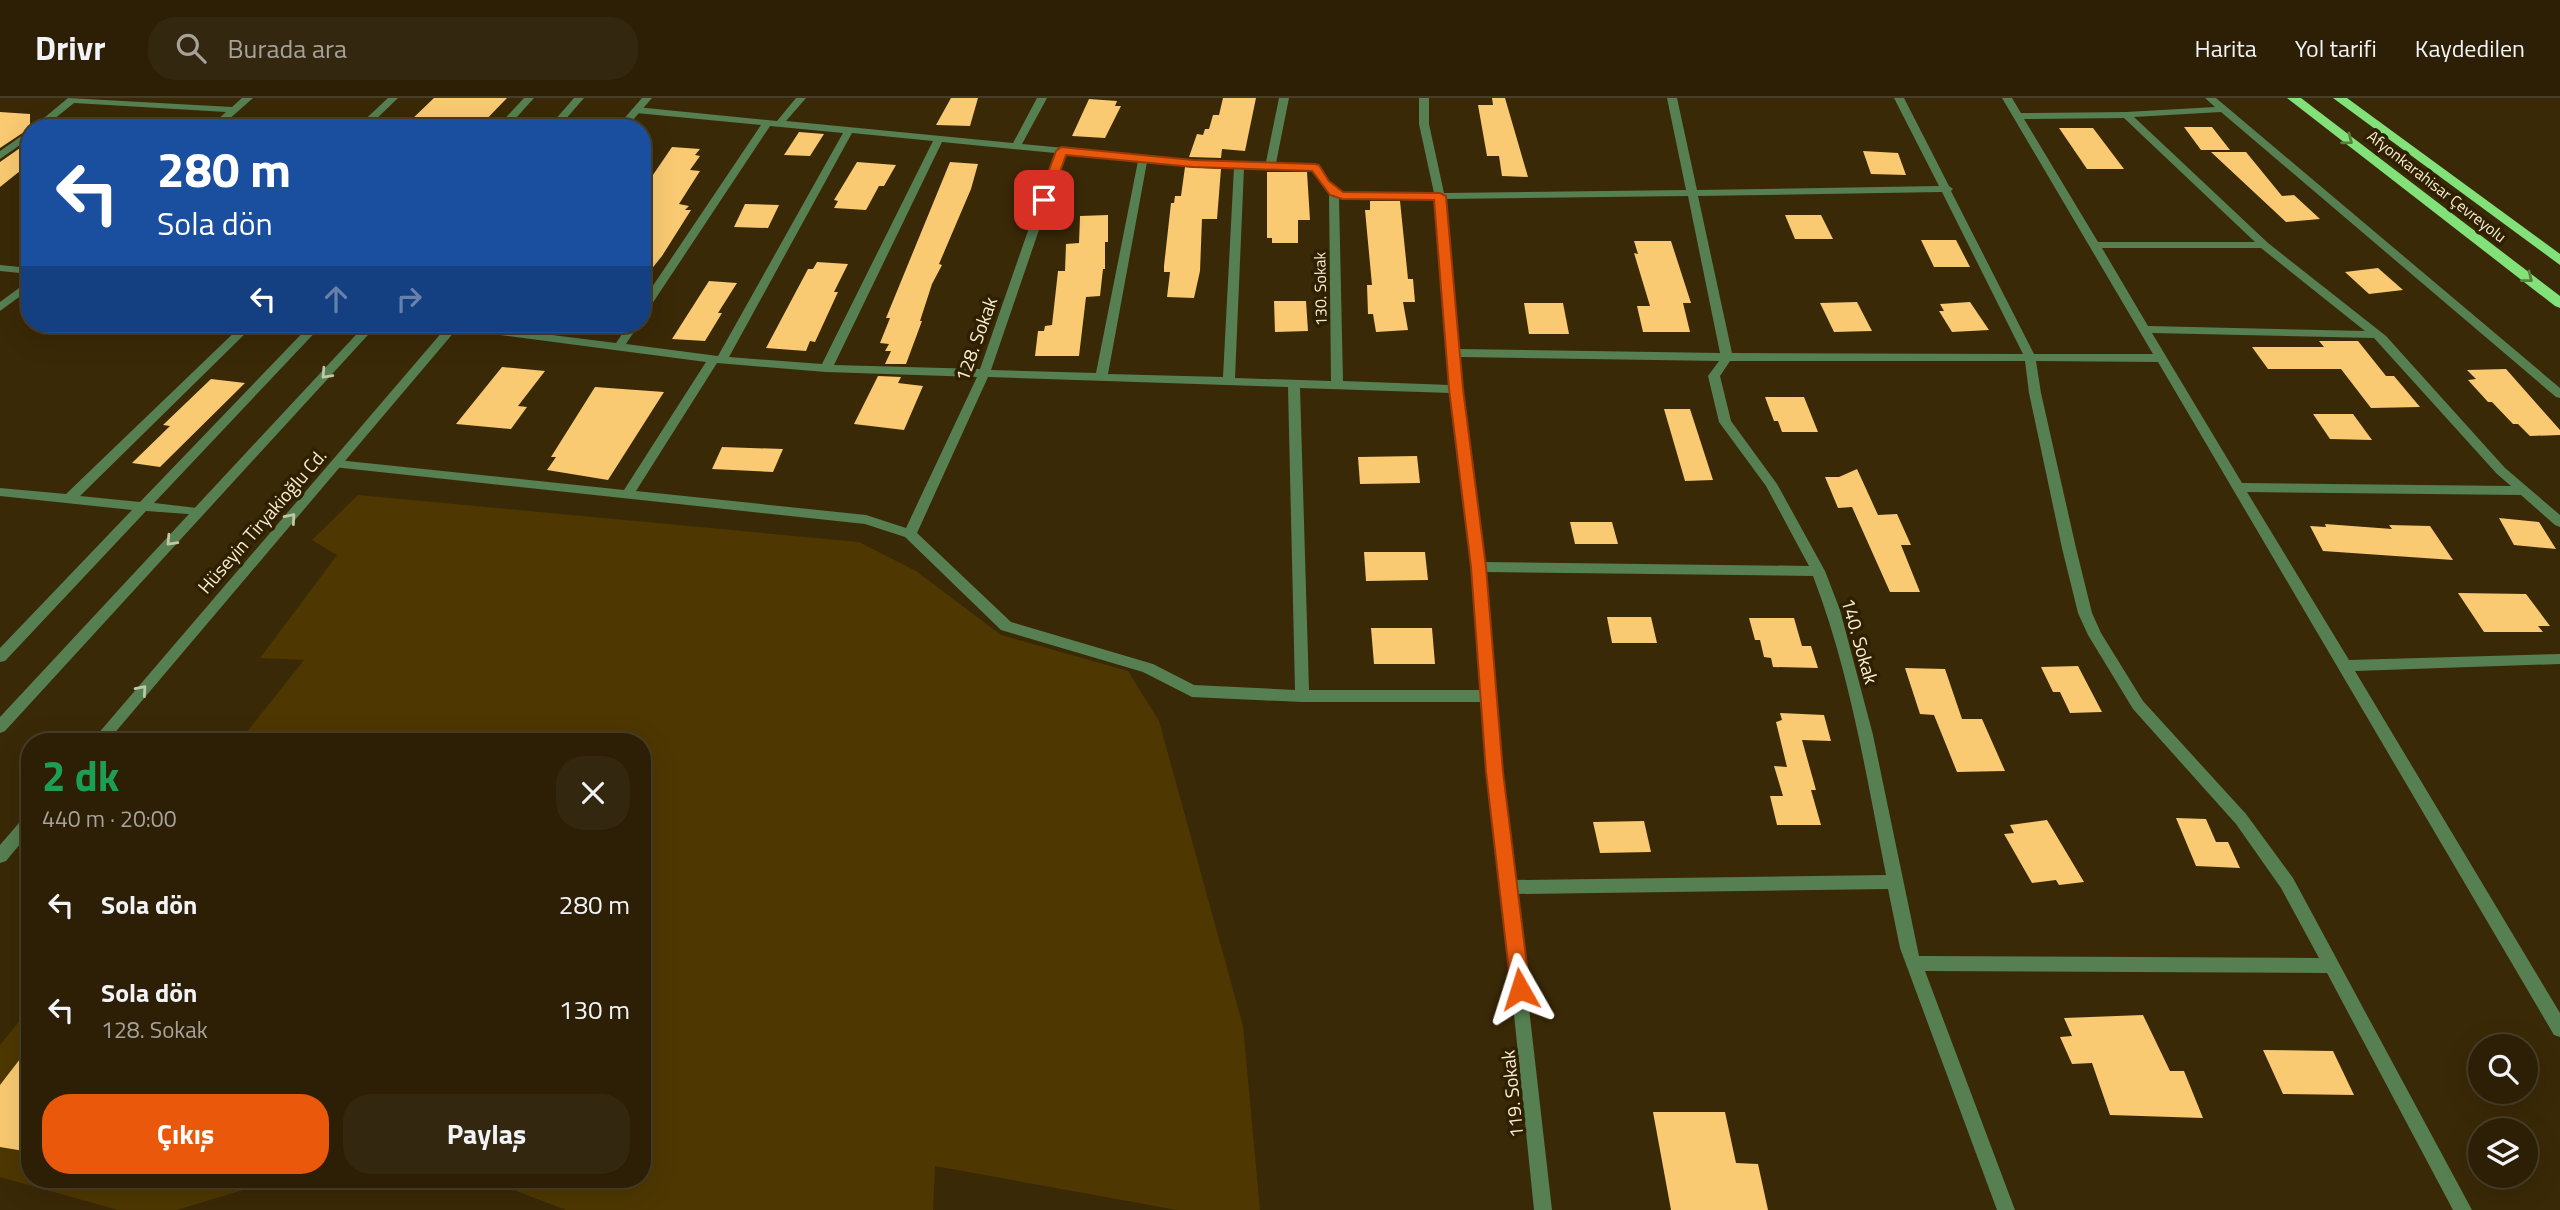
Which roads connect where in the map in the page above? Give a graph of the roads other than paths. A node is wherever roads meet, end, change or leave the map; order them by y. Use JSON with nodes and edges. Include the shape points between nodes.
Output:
{"nodes":[{"id":1,"x":248,"y":98,"type":"edge"},
{"id":2,"x":393,"y":98,"type":"edge"},
{"id":3,"x":529,"y":98,"type":"edge"},
{"id":4,"x":579,"y":98,"type":"edge"},
{"id":5,"x":647,"y":98,"type":"edge"},
{"id":6,"x":801,"y":98,"type":"edge"},
{"id":7,"x":1042,"y":98,"type":"edge"},
{"id":8,"x":1284,"y":98,"type":"edge"},
{"id":9,"x":1424,"y":98,"type":"edge"},
{"id":10,"x":1672,"y":98,"type":"edge"},
{"id":11,"x":1899,"y":98,"type":"edge"},
{"id":12,"x":2007,"y":98,"type":"edge"},
{"id":13,"x":2210,"y":98,"type":"edge"},
{"id":14,"x":2293,"y":98,"type":"edge"},
{"id":15,"x":2339,"y":98,"type":"edge"},
{"id":16,"x":74,"y":99,"type":"edge"},
{"id":17,"x":2224,"y":109,"type":"junction"},
{"id":18,"x":234,"y":110,"type":"junction"},
{"id":19,"x":636,"y":110,"type":"junction"},
{"id":20,"x":2126,"y":115,"type":"junction"},
{"id":21,"x":2018,"y":116,"type":"junction"},
{"id":22,"x":48,"y":119,"type":"edge"},
{"id":23,"x":224,"y":119,"type":"edge"},
{"id":24,"x":371,"y":119,"type":"edge"},
{"id":25,"x":509,"y":119,"type":"edge"},
{"id":26,"x":561,"y":119,"type":"edge"},
{"id":27,"x":628,"y":119,"type":"edge"},
{"id":28,"x":773,"y":123,"type":"junction"},
{"id":29,"x":849,"y":130,"type":"junction"},
{"id":30,"x":939,"y":139,"type":"junction"},
{"id":31,"x":21,"y":140,"type":"edge"},
{"id":32,"x":1016,"y":146,"type":"junction"},
{"id":33,"x":1061,"y":151,"type":"junction"},
{"id":34,"x":0,"y":156,"type":"edge"},
{"id":35,"x":1143,"y":159,"type":"junction"},
{"id":36,"x":1239,"y":164,"type":"junction"},
{"id":37,"x":1271,"y":164,"type":"junction"},
{"id":38,"x":1948,"y":189,"type":"junction"},
{"id":39,"x":1334,"y":192,"type":"junction"},
{"id":40,"x":1693,"y":194,"type":"junction"},
{"id":41,"x":1440,"y":196,"type":"junction"},
{"id":42,"x":2264,"y":244,"type":"junction"},
{"id":43,"x":2094,"y":245,"type":"junction"},
{"id":44,"x":2560,"y":261,"type":"edge"},
{"id":45,"x":0,"y":268,"type":"edge"},
{"id":46,"x":21,"y":270,"type":"edge"},
{"id":47,"x":21,"y":290,"type":"edge"},
{"id":48,"x":651,"y":298,"type":"edge"},
{"id":49,"x":2560,"y":303,"type":"edge"},
{"id":50,"x":0,"y":307,"type":"edge"},
{"id":51,"x":2143,"y":329,"type":"junction"},
{"id":52,"x":240,"y":333,"type":"edge"},
{"id":53,"x":308,"y":333,"type":"edge"},
{"id":54,"x":364,"y":333,"type":"edge"},
{"id":55,"x":447,"y":333,"type":"edge"},
{"id":56,"x":514,"y":333,"type":"edge"},
{"id":57,"x":628,"y":333,"type":"edge"},
{"id":58,"x":2377,"y":335,"type":"junction"},
{"id":59,"x":619,"y":347,"type":"junction"},
{"id":60,"x":1455,"y":353,"type":"junction"},
{"id":61,"x":1727,"y":357,"type":"junction"},
{"id":62,"x":2030,"y":357,"type":"junction"},
{"id":63,"x":2160,"y":358,"type":"junction"},
{"id":64,"x":718,"y":359,"type":"junction"},
{"id":65,"x":826,"y":368,"type":"junction"},
{"id":66,"x":984,"y":374,"type":"junction"},
{"id":67,"x":1101,"y":378,"type":"junction"},
{"id":68,"x":1228,"y":382,"type":"junction"},
{"id":69,"x":1294,"y":384,"type":"junction"},
{"id":70,"x":1337,"y":386,"type":"junction"},
{"id":71,"x":1456,"y":389,"type":"junction"},
{"id":72,"x":2560,"y":394,"type":"edge"},
{"id":73,"x":337,"y":464,"type":"junction"},
{"id":74,"x":2236,"y":487,"type":"junction"},
{"id":75,"x":2522,"y":491,"type":"junction"},
{"id":76,"x":0,"y":492,"type":"edge"},
{"id":77,"x":626,"y":495,"type":"junction"},
{"id":78,"x":69,"y":499,"type":"junction"},
{"id":79,"x":143,"y":507,"type":"junction"},
{"id":80,"x":197,"y":512,"type":"junction"},
{"id":81,"x":2560,"y":522,"type":"edge"},
{"id":82,"x":910,"y":534,"type":"junction"},
{"id":83,"x":1478,"y":567,"type":"junction"},
{"id":84,"x":1818,"y":571,"type":"junction"},
{"id":85,"x":0,"y":657,"type":"edge"},
{"id":86,"x":2560,"y":659,"type":"edge"},
{"id":87,"x":2343,"y":666,"type":"junction"},
{"id":88,"x":1302,"y":696,"type":"junction"},
{"id":89,"x":1489,"y":696,"type":"junction"},
{"id":90,"x":0,"y":727,"type":"edge"},
{"id":91,"x":106,"y":733,"type":"edge"},
{"id":92,"x":21,"y":832,"type":"edge"},
{"id":93,"x":0,"y":856,"type":"edge"},
{"id":94,"x":1896,"y":882,"type":"junction"},
{"id":95,"x":1508,"y":887,"type":"junction"},
{"id":96,"x":1914,"y":963,"type":"junction"},
{"id":97,"x":2332,"y":966,"type":"junction"},
{"id":98,"x":2560,"y":1029,"type":"edge"},
{"id":99,"x":1543,"y":1210,"type":"edge"},
{"id":100,"x":2006,"y":1210,"type":"edge"},
{"id":101,"x":2463,"y":1210,"type":"edge"}],
"edges":[{"from":1,"to":18,"type":"street"},
{"from":2,"to":24,"type":"street"},
{"from":3,"to":25,"type":"street"},
{"from":4,"to":26,"type":"street"},
{"from":5,"to":19,"type":"street"},
{"from":6,"to":28,"type":"street"},
{"from":7,"to":32,"type":"street"},
{"from":8,"to":37,"type":"street"},
{"from":9,"to":41,"type":"street","name":"119. Sokak","via":[[1424,124]]},
{"from":10,"to":40,"type":"street"},
{"from":11,"to":38,"type":"street"},
{"from":12,"to":21,"type":"street"},
{"from":13,"to":17,"type":"street"},
{"from":14,"to":49,"type":"highway","name":"Afyonkarahisar Çevreyolu","one_way":true},
{"from":15,"to":44,"type":"highway","name":"Afyonkarahisar Çevreyolu"},
{"from":16,"to":18,"type":"street"},
{"from":16,"to":22,"type":"street"},
{"from":17,"to":20,"type":"street"},
{"from":17,"to":72,"type":"street"},
{"from":18,"to":23,"type":"street"},
{"from":19,"to":27,"type":"street"},
{"from":19,"to":28,"type":"street"},
{"from":20,"to":21,"type":"street"},
{"from":20,"to":42,"type":"street"},
{"from":21,"to":43,"type":"street"},
{"from":28,"to":29,"type":"street"},
{"from":28,"to":48,"type":"street"},
{"from":29,"to":30,"type":"street"},
{"from":29,"to":64,"type":"street"},
{"from":30,"to":32,"type":"street"},
{"from":30,"to":65,"type":"street"},
{"from":31,"to":34,"type":"street"},
{"from":32,"to":33,"type":"street"},
{"from":33,"to":35,"type":"street"},
{"from":33,"to":66,"type":"street","name":"128. Sokak"},
{"from":35,"to":36,"type":"street"},
{"from":35,"to":67,"type":"street"},
{"from":36,"to":37,"type":"street"},
{"from":36,"to":68,"type":"street"},
{"from":37,"to":39,"type":"street","via":[[1315,167]]},
{"from":38,"to":40,"type":"street"},
{"from":38,"to":62,"type":"street"},
{"from":39,"to":41,"type":"street"},
{"from":39,"to":70,"type":"street","name":"130. Sokak"},
{"from":40,"to":41,"type":"street"},
{"from":40,"to":61,"type":"street"},
{"from":41,"to":60,"type":"street","name":"119. Sokak"},
{"from":42,"to":43,"type":"street"},
{"from":42,"to":58,"type":"street"},
{"from":43,"to":51,"type":"street"},
{"from":45,"to":46,"type":"street"},
{"from":47,"to":50,"type":"street"},
{"from":51,"to":58,"type":"street"},
{"from":51,"to":63,"type":"street"},
{"from":52,"to":78,"type":"street"},
{"from":53,"to":79,"type":"street"},
{"from":54,"to":80,"type":"street","one_way":true},
{"from":55,"to":73,"type":"street","name":"Hüseyin Tiryakioğlu Cd."},
{"from":56,"to":59,"type":"street"},
{"from":57,"to":59,"type":"street"},
{"from":58,"to":75,"type":"street"},
{"from":59,"to":64,"type":"street"},
{"from":60,"to":61,"type":"street"},
{"from":60,"to":71,"type":"street","name":"119. Sokak"},
{"from":61,"to":62,"type":"street"},
{"from":61,"to":84,"type":"street","name":"140. Sokak","via":[[1714,376],[1725,422],[1771,484]]},
{"from":62,"to":63,"type":"street"},
{"from":62,"to":97,"type":"street","via":[[2069,548],[2095,635],[2138,705],[2265,850]]},
{"from":63,"to":74,"type":"street"},
{"from":64,"to":65,"type":"street"},
{"from":64,"to":77,"type":"street"},
{"from":65,"to":66,"type":"street"},
{"from":66,"to":67,"type":"street"},
{"from":66,"to":82,"type":"street","name":"128. Sokak"},
{"from":67,"to":68,"type":"street"},
{"from":68,"to":69,"type":"street"},
{"from":69,"to":70,"type":"street"},
{"from":69,"to":88,"type":"street"},
{"from":70,"to":71,"type":"street"},
{"from":71,"to":83,"type":"street","name":"119. Sokak"},
{"from":73,"to":77,"type":"street"},
{"from":91,"to":73,"type":"street","name":"Hüseyin Tiryakioğlu Cd.","one_way":true},
{"from":74,"to":75,"type":"street"},
{"from":74,"to":87,"type":"street"},
{"from":75,"to":81,"type":"street"},
{"from":76,"to":78,"type":"street"},
{"from":77,"to":82,"type":"street","via":[[866,520]]},
{"from":78,"to":79,"type":"street"},
{"from":79,"to":80,"type":"street"},
{"from":79,"to":85,"type":"street"},
{"from":80,"to":90,"type":"street","one_way":true},
{"from":82,"to":88,"type":"street","via":[[1006,626],[1148,668],[1192,691]]},
{"from":83,"to":84,"type":"street"},
{"from":83,"to":89,"type":"street","name":"119. Sokak"},
{"from":84,"to":94,"type":"street","name":"140. Sokak","via":[[1866,734]]},
{"from":86,"to":87,"type":"street"},
{"from":87,"to":98,"type":"street"},
{"from":88,"to":89,"type":"street"},
{"from":89,"to":95,"type":"street","name":"119. Sokak"},
{"from":92,"to":93,"type":"street"},
{"from":94,"to":95,"type":"street"},
{"from":94,"to":96,"type":"street","name":"140. Sokak"},
{"from":95,"to":99,"type":"street","name":"119. Sokak"},
{"from":96,"to":97,"type":"street"},
{"from":96,"to":100,"type":"street","name":"140. Sokak"},
{"from":97,"to":101,"type":"street"}]}
